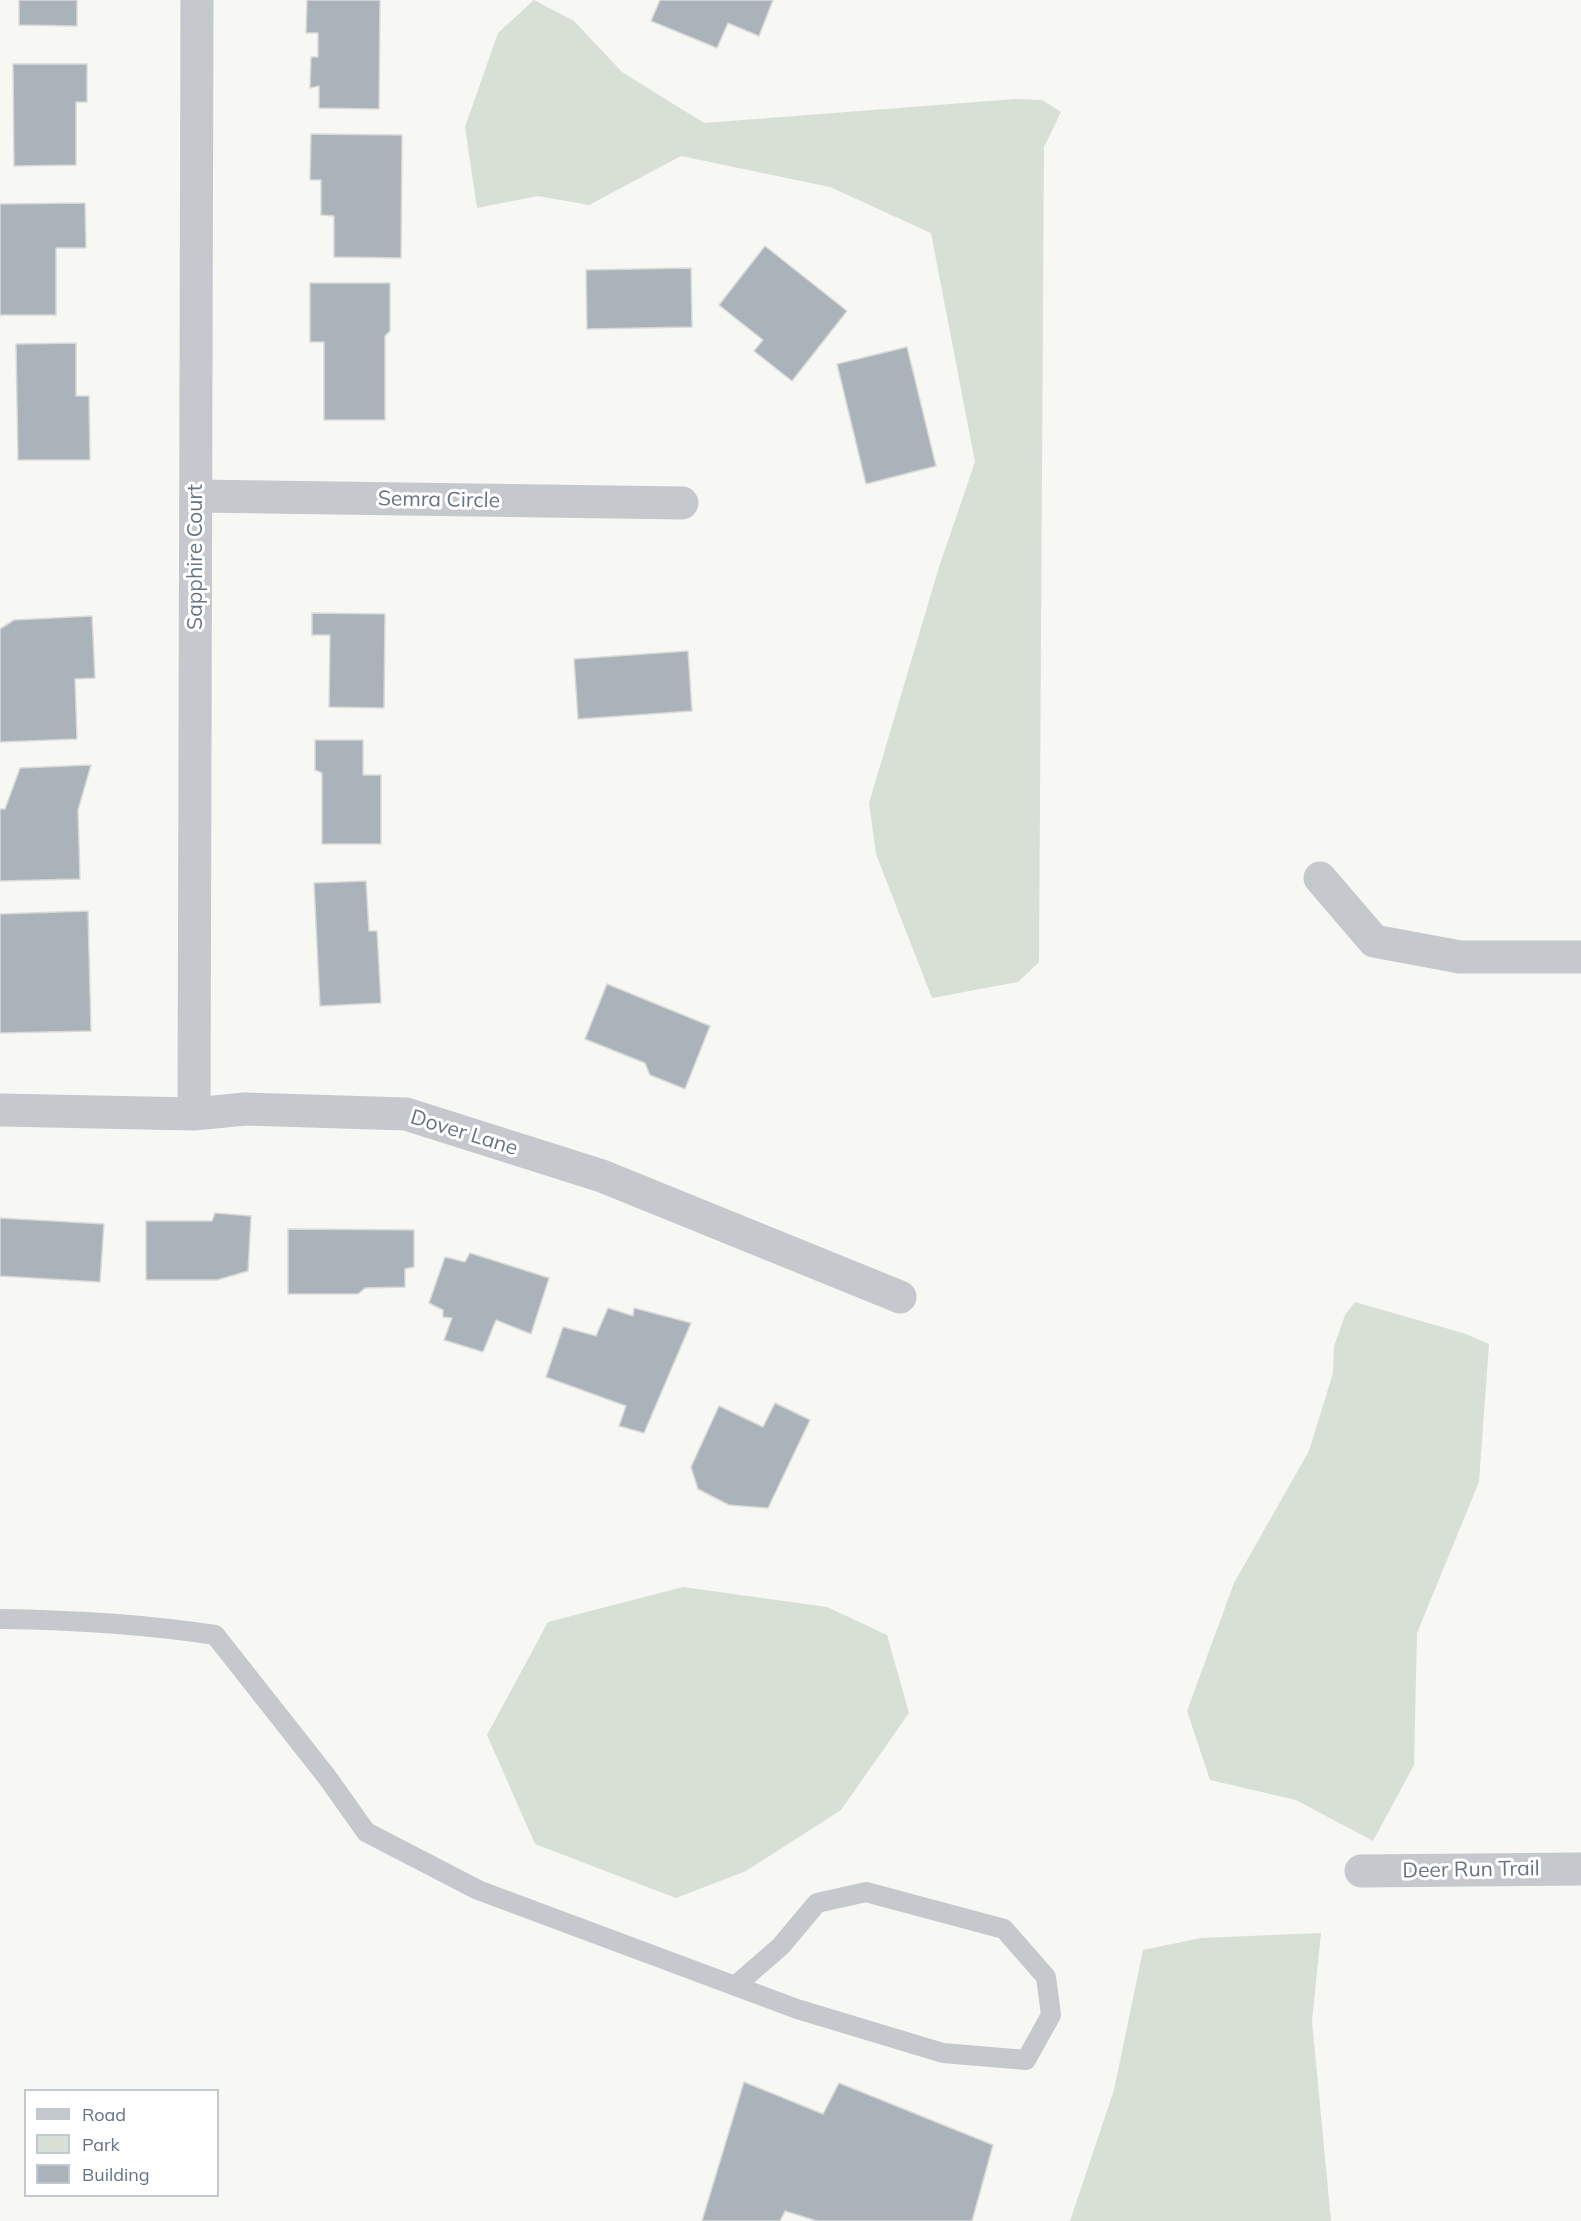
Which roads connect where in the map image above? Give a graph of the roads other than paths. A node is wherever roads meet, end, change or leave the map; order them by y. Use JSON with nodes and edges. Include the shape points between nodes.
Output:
{"nodes":[{"id":1,"x":197,"y":0,"type":"edge"},
{"id":2,"x":197,"y":496,"type":"junction"},
{"id":3,"x":682,"y":503,"type":"dead end"},
{"id":4,"x":1320,"y":878,"type":"dead end"},
{"id":5,"x":1581,"y":957,"type":"edge"},
{"id":6,"x":0,"y":1110,"type":"edge"},
{"id":7,"x":194,"y":1114,"type":"junction"},
{"id":8,"x":900,"y":1298,"type":"dead end"},
{"id":9,"x":0,"y":1619,"type":"edge"},
{"id":10,"x":1581,"y":1869,"type":"edge"},
{"id":11,"x":1361,"y":1871,"type":"dead end"},
{"id":12,"x":735,"y":1986,"type":"junction"}],
"edges":[{"from":1,"to":2,"type":"street","name":"Sapphire Court"},
{"from":2,"to":3,"type":"street","name":"Semra Circle"},
{"from":2,"to":7,"type":"street","name":"Sapphire Court"},
{"from":4,"to":5,"type":"street","via":[[1374,941],[1460,957]]},
{"from":6,"to":7,"type":"street","name":"Dover Lane"},
{"from":7,"to":8,"type":"street","name":"Dover Lane","via":[[245,1109],[406,1114],[602,1176]]},
{"from":9,"to":12,"type":"lane","via":[[132,1623],[215,1635],[366,1832],[478,1890]]},
{"from":10,"to":11,"type":"street","name":"Deer Run Trail"},
{"from":12,"to":12,"type":"lane","via":[[943,2053],[1026,2060],[1051,2015],[1046,1977],[1004,1929],[866,1892],[817,1903],[781,1946]]}]}
